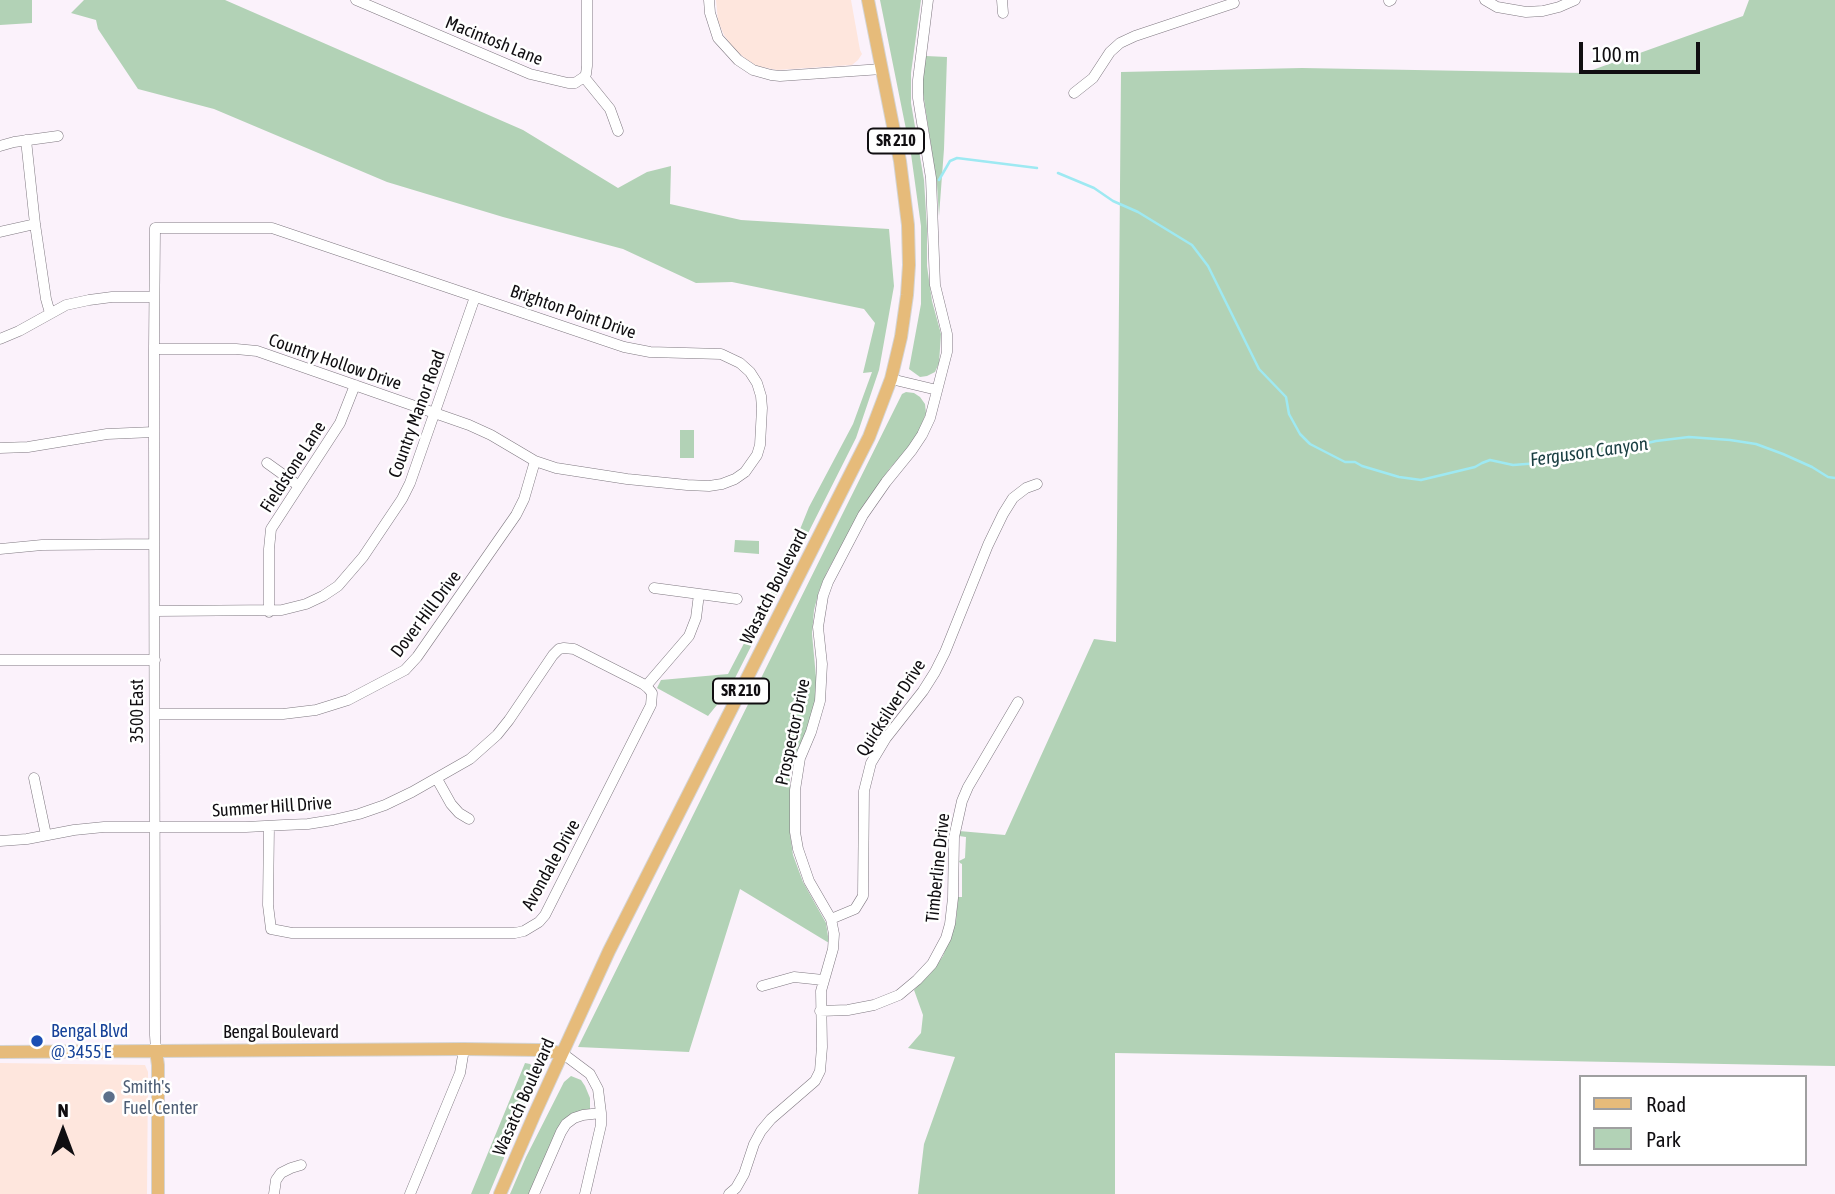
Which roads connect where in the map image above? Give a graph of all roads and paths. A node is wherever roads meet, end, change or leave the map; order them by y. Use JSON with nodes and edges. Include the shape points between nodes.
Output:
{"nodes":[{"id":1,"x":356,"y":0,"type":"edge"},
{"id":2,"x":587,"y":0,"type":"edge"},
{"id":3,"x":709,"y":0,"type":"edge"},
{"id":4,"x":868,"y":0,"type":"edge"},
{"id":5,"x":928,"y":0,"type":"edge"},
{"id":6,"x":1002,"y":0,"type":"edge"},
{"id":7,"x":1233,"y":0,"type":"edge"},
{"id":8,"x":1485,"y":0,"type":"edge"},
{"id":9,"x":1575,"y":0,"type":"edge"},
{"id":10,"x":1003,"y":13,"type":"dead end"},
{"id":11,"x":882,"y":69,"type":"junction"},
{"id":12,"x":584,"y":77,"type":"junction"},
{"id":13,"x":1074,"y":93,"type":"dead end"},
{"id":14,"x":618,"y":131,"type":"dead end"},
{"id":15,"x":58,"y":136,"type":"dead end"},
{"id":16,"x":26,"y":140,"type":"junction"},
{"id":17,"x":0,"y":146,"type":"edge"},
{"id":18,"x":35,"y":224,"type":"junction"},
{"id":19,"x":155,"y":228,"type":"joint"},
{"id":20,"x":0,"y":232,"type":"edge"},
{"id":21,"x":154,"y":297,"type":"junction"},
{"id":22,"x":475,"y":297,"type":"junction"},
{"id":23,"x":50,"y":313,"type":"junction"},
{"id":24,"x":0,"y":338,"type":"edge"},
{"id":25,"x":154,"y":349,"type":"junction"},
{"id":26,"x":891,"y":379,"type":"junction"},
{"id":27,"x":355,"y":385,"type":"junction"},
{"id":28,"x":937,"y":390,"type":"junction"},
{"id":29,"x":435,"y":412,"type":"junction"},
{"id":30,"x":154,"y":432,"type":"junction"},
{"id":31,"x":0,"y":448,"type":"edge"},
{"id":32,"x":535,"y":461,"type":"junction"},
{"id":33,"x":267,"y":463,"type":"dead end"},
{"id":34,"x":1037,"y":484,"type":"dead end"},
{"id":35,"x":299,"y":486,"type":"junction"},
{"id":36,"x":154,"y":544,"type":"junction"},
{"id":37,"x":0,"y":549,"type":"edge"},
{"id":38,"x":654,"y":589,"type":"dead end"},
{"id":39,"x":699,"y":594,"type":"junction"},
{"id":40,"x":737,"y":599,"type":"dead end"},
{"id":41,"x":155,"y":611,"type":"junction"},
{"id":42,"x":269,"y":612,"type":"junction"},
{"id":43,"x":0,"y":660,"type":"edge"},
{"id":44,"x":155,"y":660,"type":"junction"},
{"id":45,"x":649,"y":690,"type":"junction"},
{"id":46,"x":1018,"y":702,"type":"dead end"},
{"id":47,"x":155,"y":714,"type":"junction"},
{"id":48,"x":34,"y":778,"type":"dead end"},
{"id":49,"x":437,"y":779,"type":"junction"},
{"id":50,"x":469,"y":819,"type":"dead end"},
{"id":51,"x":269,"y":825,"type":"junction"},
{"id":52,"x":155,"y":827,"type":"junction"},
{"id":53,"x":46,"y":835,"type":"junction"},
{"id":54,"x":0,"y":841,"type":"edge"},
{"id":55,"x":831,"y":919,"type":"junction"},
{"id":56,"x":823,"y":980,"type":"junction"},
{"id":57,"x":762,"y":986,"type":"dead end"},
{"id":58,"x":820,"y":1011,"type":"junction"},
{"id":59,"x":464,"y":1049,"type":"junction"},
{"id":60,"x":156,"y":1051,"type":"junction"},
{"id":61,"x":0,"y":1052,"type":"edge"},
{"id":62,"x":562,"y":1054,"type":"junction"},
{"id":63,"x":601,"y":1113,"type":"junction"},
{"id":64,"x":302,"y":1166,"type":"dead end"},
{"id":65,"x":735,"y":1192,"type":"edge"},
{"id":66,"x":158,"y":1194,"type":"edge"},
{"id":67,"x":274,"y":1194,"type":"edge"},
{"id":68,"x":410,"y":1194,"type":"edge"},
{"id":69,"x":500,"y":1194,"type":"edge"},
{"id":70,"x":534,"y":1194,"type":"edge"},
{"id":71,"x":585,"y":1194,"type":"edge"}],
"edges":[{"from":1,"to":12,"type":"street","name":"Macintosh Lane","via":[[530,74],[568,83]]},
{"from":2,"to":12,"type":"street"},
{"from":3,"to":11,"type":"street","via":[[718,38],[752,70],[780,75]]},
{"from":4,"to":11,"type":"main road","name":"Wasatch Boulevard","number":"SR 210"},
{"from":5,"to":28,"type":"street","name":"Prospector Drive","via":[[918,98],[931,178],[935,285],[947,334]]},
{"from":6,"to":10,"type":"street"},
{"from":7,"to":13,"type":"street","via":[[1234,4],[1120,43],[1093,78]]},
{"from":8,"to":9,"type":"street","via":[[1526,12]]},
{"from":11,"to":26,"type":"main road","name":"Wasatch Boulevard","number":"SR 210","via":[[903,178],[909,238],[906,303]]},
{"from":12,"to":14,"type":"street","via":[[610,109]]},
{"from":15,"to":16,"type":"street"},
{"from":16,"to":17,"type":"street"},
{"from":16,"to":18,"type":"street"},
{"from":18,"to":20,"type":"street"},
{"from":18,"to":23,"type":"street"},
{"from":19,"to":21,"type":"street","name":"3500 East"},
{"from":19,"to":22,"type":"street","name":"Brighton Point Drive","via":[[272,228]]},
{"from":21,"to":23,"type":"street","via":[[89,300]]},
{"from":21,"to":25,"type":"street","name":"3500 East"},
{"from":22,"to":29,"type":"street","name":"Country Manor Road"},
{"from":22,"to":32,"type":"street","name":"Brighton Point Drive","via":[[637,350],[721,354],[740,363],[757,383],[762,408],[757,455],[745,471],[722,484],[627,479]]},
{"from":23,"to":24,"type":"street"},
{"from":25,"to":27,"type":"street","name":"Country Hollow Drive","via":[[257,351]]},
{"from":25,"to":30,"type":"street","name":"3500 East"},
{"from":26,"to":28,"type":"street"},
{"from":26,"to":62,"type":"main road","name":"Wasatch Boulevard","number":"SR 210","via":[[863,449],[609,951]]},
{"from":27,"to":29,"type":"street","name":"Country Hollow Drive"},
{"from":27,"to":35,"type":"street","name":"Fieldstone Lane","via":[[340,423]]},
{"from":28,"to":55,"type":"street","name":"Prospector Drive","via":[[922,435],[863,515],[828,582],[819,611],[822,683],[817,716],[797,769],[795,832],[803,866]]},
{"from":29,"to":32,"type":"street","name":"Country Hollow Drive","via":[[491,435]]},
{"from":29,"to":42,"type":"street","name":"Country Manor Road","via":[[402,499],[351,572],[323,596]]},
{"from":30,"to":31,"type":"street"},
{"from":30,"to":36,"type":"street","name":"3500 East"},
{"from":32,"to":47,"type":"street","name":"Dover Hill Drive","via":[[516,515],[405,670],[316,710]]},
{"from":33,"to":35,"type":"street"},
{"from":34,"to":55,"type":"street","name":"Quicksilver Drive","via":[[1013,498],[1003,514],[935,672],[871,764],[864,791],[863,896],[855,909]]},
{"from":35,"to":42,"type":"street","name":"Fieldstone Lane","via":[[271,529]]},
{"from":36,"to":37,"type":"street"},
{"from":36,"to":41,"type":"street","name":"3500 East"},
{"from":38,"to":39,"type":"street"},
{"from":39,"to":40,"type":"street"},
{"from":39,"to":45,"type":"street","via":[[689,636]]},
{"from":41,"to":42,"type":"street","name":"Country Manor Road"},
{"from":41,"to":44,"type":"street","name":"3500 East"},
{"from":43,"to":44,"type":"street"},
{"from":44,"to":47,"type":"street","name":"3500 East"},
{"from":45,"to":49,"type":"street","name":"Summer Hill Drive","via":[[574,649],[559,649],[497,735]]},
{"from":45,"to":51,"type":"street","name":"Avondale Drive","via":[[651,705],[545,915],[531,928],[515,933],[292,933],[271,929]]},
{"from":46,"to":58,"type":"street","name":"Timberline Drive","via":[[962,801],[954,837],[950,925],[932,964],[899,995],[874,1005]]},
{"from":47,"to":52,"type":"street","name":"3500 East"},
{"from":48,"to":53,"type":"street"},
{"from":49,"to":50,"type":"street","via":[[451,804]]},
{"from":49,"to":51,"type":"street","name":"Summer Hill Drive","via":[[359,814],[308,824]]},
{"from":51,"to":52,"type":"street","name":"Summer Hill Drive"},
{"from":52,"to":53,"type":"street","name":"Summer Hill Drive","via":[[104,827]]},
{"from":52,"to":60,"type":"street","name":"3500 East"},
{"from":53,"to":54,"type":"street","name":"Summer Hill Drive"},
{"from":55,"to":56,"type":"street","name":"Prospector Drive","via":[[833,949]]},
{"from":56,"to":57,"type":"street","via":[[794,978]]},
{"from":56,"to":58,"type":"street","name":"Prospector Drive"},
{"from":58,"to":65,"type":"street","name":"Prospector Drive","via":[[821,1059],[816,1081],[761,1131]]},
{"from":59,"to":60,"type":"main road","name":"Bengal Boulevard"},
{"from":59,"to":62,"type":"main road","name":"Bengal Boulevard"},
{"from":59,"to":68,"type":"street","via":[[460,1073]]},
{"from":60,"to":61,"type":"main road","name":"Bengal Boulevard"},
{"from":60,"to":66,"type":"main road","name":"3500 East"},
{"from":62,"to":63,"type":"street","via":[[595,1080]]},
{"from":62,"to":69,"type":"main road","name":"Wasatch Boulevard","number":"SR 210"},
{"from":63,"to":70,"type":"street","via":[[566,1124]]},
{"from":63,"to":71,"type":"street"},
{"from":64,"to":67,"type":"street","via":[[282,1173]]}]}
